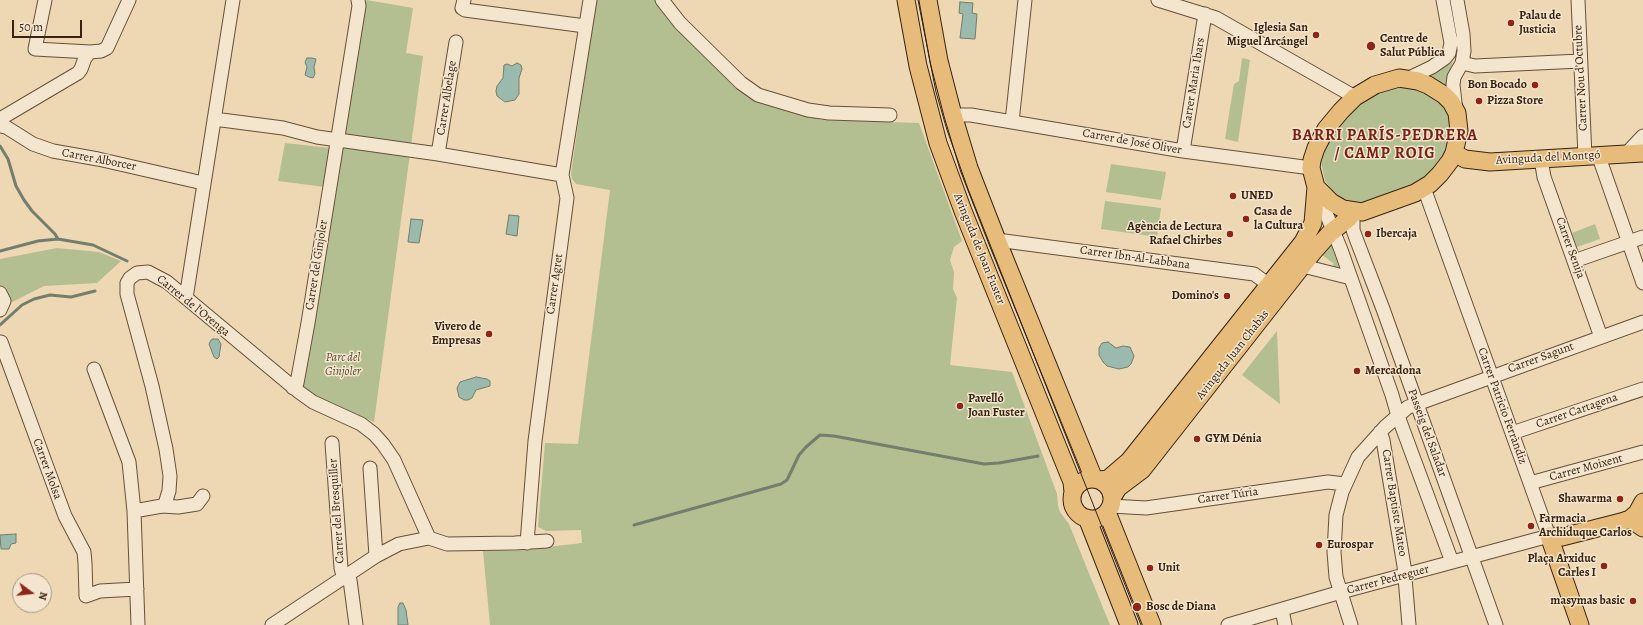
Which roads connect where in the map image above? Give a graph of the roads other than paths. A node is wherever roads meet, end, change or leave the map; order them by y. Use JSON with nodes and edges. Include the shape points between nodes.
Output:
{"nodes":[{"id":1,"x":129,"y":0,"type":"edge"},
{"id":2,"x":233,"y":0,"type":"edge"},
{"id":3,"x":358,"y":0,"type":"edge"},
{"id":4,"x":464,"y":0,"type":"edge"},
{"id":5,"x":590,"y":0,"type":"edge"},
{"id":6,"x":662,"y":0,"type":"edge"},
{"id":7,"x":906,"y":0,"type":"edge"},
{"id":8,"x":928,"y":0,"type":"edge"},
{"id":9,"x":1025,"y":0,"type":"edge"},
{"id":10,"x":1158,"y":0,"type":"edge"},
{"id":11,"x":1442,"y":0,"type":"edge"},
{"id":12,"x":1457,"y":0,"type":"edge"},
{"id":13,"x":1578,"y":0,"type":"edge"},
{"id":14,"x":41,"y":1,"type":"edge"},
{"id":15,"x":1205,"y":14,"type":"junction"},
{"id":16,"x":586,"y":26,"type":"junction"},
{"id":17,"x":456,"y":42,"type":"dead end"},
{"id":18,"x":90,"y":52,"type":"junction"},
{"id":19,"x":1580,"y":61,"type":"junction"},
{"id":20,"x":1462,"y":63,"type":"junction"},
{"id":21,"x":1407,"y":79,"type":"junction"},
{"id":22,"x":1355,"y":97,"type":"junction"},
{"id":23,"x":1456,"y":112,"type":"junction"},
{"id":24,"x":890,"y":115,"type":"dead end"},
{"id":25,"x":953,"y":115,"type":"junction"},
{"id":26,"x":214,"y":118,"type":"junction"},
{"id":27,"x":0,"y":119,"type":"edge"},
{"id":28,"x":1012,"y":122,"type":"junction"},
{"id":29,"x":0,"y":126,"type":"edge"},
{"id":30,"x":1643,"y":136,"type":"edge"},
{"id":31,"x":337,"y":140,"type":"junction"},
{"id":32,"x":1183,"y":151,"type":"junction"},
{"id":33,"x":1454,"y":153,"type":"junction"},
{"id":34,"x":1635,"y":153,"type":"edge"},
{"id":35,"x":438,"y":154,"type":"junction"},
{"id":36,"x":1592,"y":156,"type":"junction"},
{"id":37,"x":1541,"y":160,"type":"junction"},
{"id":38,"x":1311,"y":168,"type":"junction"},
{"id":39,"x":562,"y":175,"type":"junction"},
{"id":40,"x":203,"y":183,"type":"junction"},
{"id":41,"x":1316,"y":187,"type":"junction"},
{"id":42,"x":1424,"y":188,"type":"junction"},
{"id":43,"x":1353,"y":212,"type":"junction"},
{"id":44,"x":1334,"y":231,"type":"junction"},
{"id":45,"x":1643,"y":237,"type":"edge"},
{"id":46,"x":997,"y":240,"type":"junction"},
{"id":47,"x":1357,"y":241,"type":"junction"},
{"id":48,"x":1629,"y":242,"type":"junction"},
{"id":49,"x":1341,"y":250,"type":"junction"},
{"id":50,"x":1574,"y":261,"type":"junction"},
{"id":51,"x":1303,"y":266,"type":"junction"},
{"id":52,"x":1351,"y":278,"type":"junction"},
{"id":53,"x":1643,"y":283,"type":"edge"},
{"id":54,"x":1275,"y":289,"type":"junction"},
{"id":55,"x":0,"y":293,"type":"edge"},
{"id":56,"x":186,"y":298,"type":"junction"},
{"id":57,"x":0,"y":310,"type":"edge"},
{"id":58,"x":1643,"y":322,"type":"edge"},
{"id":59,"x":1601,"y":337,"type":"junction"},
{"id":60,"x":0,"y":342,"type":"edge"},
{"id":61,"x":94,"y":369,"type":"dead end"},
{"id":62,"x":1491,"y":376,"type":"junction"},
{"id":63,"x":293,"y":388,"type":"junction"},
{"id":64,"x":1643,"y":389,"type":"edge"},
{"id":65,"x":1417,"y":404,"type":"junction"},
{"id":66,"x":1398,"y":416,"type":"junction"},
{"id":67,"x":1380,"y":432,"type":"junction"},
{"id":68,"x":1512,"y":433,"type":"junction"},
{"id":69,"x":332,"y":444,"type":"dead end"},
{"id":70,"x":1643,"y":452,"type":"edge"},
{"id":71,"x":370,"y":468,"type":"dead end"},
{"id":72,"x":1097,"y":479,"type":"junction"},
{"id":73,"x":1530,"y":483,"type":"junction"},
{"id":74,"x":1345,"y":484,"type":"junction"},
{"id":75,"x":1073,"y":492,"type":"junction"},
{"id":76,"x":204,"y":496,"type":"dead end"},
{"id":77,"x":1643,"y":502,"type":"edge"},
{"id":78,"x":1110,"y":505,"type":"junction"},
{"id":79,"x":162,"y":506,"type":"junction"},
{"id":80,"x":134,"y":512,"type":"junction"},
{"id":81,"x":1087,"y":518,"type":"junction"},
{"id":82,"x":1636,"y":523,"type":"edge"},
{"id":83,"x":1549,"y":536,"type":"junction"},
{"id":84,"x":429,"y":538,"type":"junction"},
{"id":85,"x":547,"y":541,"type":"dead end"},
{"id":86,"x":527,"y":543,"type":"junction"},
{"id":87,"x":376,"y":556,"type":"junction"},
{"id":88,"x":1472,"y":557,"type":"junction"},
{"id":89,"x":1452,"y":562,"type":"junction"},
{"id":90,"x":1404,"y":575,"type":"junction"},
{"id":91,"x":346,"y":577,"type":"junction"},
{"id":92,"x":137,"y":588,"type":"junction"},
{"id":93,"x":1341,"y":592,"type":"junction"},
{"id":94,"x":1282,"y":610,"type":"junction"},
{"id":95,"x":138,"y":625,"type":"edge"},
{"id":96,"x":272,"y":625,"type":"edge"},
{"id":97,"x":356,"y":625,"type":"edge"},
{"id":98,"x":1129,"y":625,"type":"edge"},
{"id":99,"x":1152,"y":625,"type":"edge"},
{"id":100,"x":1228,"y":625,"type":"edge"},
{"id":101,"x":1285,"y":625,"type":"edge"},
{"id":102,"x":1350,"y":625,"type":"edge"},
{"id":103,"x":1410,"y":625,"type":"edge"},
{"id":104,"x":1496,"y":625,"type":"edge"},
{"id":105,"x":1580,"y":625,"type":"edge"}],
"edges":[{"from":1,"to":18,"type":"street","via":[[107,48]]},
{"from":2,"to":26,"type":"street"},
{"from":3,"to":31,"type":"street","name":"Carrer del Ginjoler"},
{"from":4,"to":16,"type":"street","via":[[462,8],[465,10]]},
{"from":5,"to":16,"type":"street","name":"Carrer Agret"},
{"from":6,"to":24,"type":"street","via":[[680,23],[741,83],[758,95],[829,114]]},
{"from":7,"to":75,"type":"main road","name":"Avinguda de Joan Fuster","via":[[918,66],[938,143],[1072,482]]},
{"from":8,"to":25,"type":"main road","name":"Avinguda de Joan Fuster"},
{"from":9,"to":28,"type":"street"},
{"from":10,"to":15,"type":"street"},
{"from":11,"to":21,"type":"street","via":[[1451,43],[1449,53],[1432,67]]},
{"from":12,"to":20,"type":"street","via":[[1464,43]]},
{"from":13,"to":19,"type":"street","name":"Carrer Nou d’Octubre"},
{"from":14,"to":18,"type":"street","via":[[35,49]]},
{"from":15,"to":22,"type":"street"},
{"from":15,"to":32,"type":"street","name":"Carrer Maria Ibars"},
{"from":16,"to":39,"type":"street","name":"Carrer Agret"},
{"from":17,"to":35,"type":"street","name":"Carrer Albelage"},
{"from":18,"to":27,"type":"street","via":[[78,73]]},
{"from":19,"to":20,"type":"street","via":[[1475,66]]},
{"from":19,"to":36,"type":"street","name":"Carrer Nou d’Octubre"},
{"from":20,"to":23,"type":"street","via":[[1453,85]]},
{"from":21,"to":22,"type":"main road","via":[[1392,79]]},
{"from":21,"to":23,"type":"main road","via":[[1436,90],[1451,102]]},
{"from":22,"to":38,"type":"main road","via":[[1326,129],[1316,148]]},
{"from":23,"to":33,"type":"main road","via":[[1459,131]]},
{"from":25,"to":28,"type":"street","name":"Carrer de José Oliver","via":[[971,115]]},
{"from":25,"to":46,"type":"main road","name":"Avinguda de Joan Fuster"},
{"from":26,"to":31,"type":"street","via":[[283,128]]},
{"from":26,"to":40,"type":"street"},
{"from":28,"to":32,"type":"street","name":"Carrer de José Oliver"},
{"from":29,"to":40,"type":"street","name":"Carrer Alborcer","via":[[53,151]]},
{"from":30,"to":34,"type":"street"},
{"from":31,"to":35,"type":"street"},
{"from":31,"to":63,"type":"street","name":"Carrer del Ginjoler","via":[[297,383]]},
{"from":32,"to":38,"type":"street","name":"Carrer de José Oliver"},
{"from":33,"to":37,"type":"main road","name":"Avinguda del Montgó","via":[[1465,159],[1485,161]]},
{"from":33,"to":42,"type":"main road","via":[[1440,174]]},
{"from":34,"to":36,"type":"main road","name":"Avinguda del Montgó"},
{"from":35,"to":39,"type":"street"},
{"from":36,"to":37,"type":"main road","name":"Avinguda del Montgó"},
{"from":36,"to":48,"type":"street","name":"Carrer Nou d’Octubre","via":[[1600,160]]},
{"from":37,"to":50,"type":"street","name":"Carrer Senija","via":[[1544,177]]},
{"from":38,"to":41,"type":"main road"},
{"from":39,"to":86,"type":"street","name":"Carrer Agret","via":[[567,198],[536,441]]},
{"from":40,"to":56,"type":"street"},
{"from":41,"to":43,"type":"main road","via":[[1334,204]]},
{"from":41,"to":44,"type":"street","name":"Passeig del Saladar"},
{"from":41,"to":54,"type":"main road","name":"Avinguda Juan Chabàs","via":[[1310,232]]},
{"from":42,"to":43,"type":"main road","via":[[1368,210]]},
{"from":42,"to":62,"type":"street","name":"Carrer Patricio Ferràndiz"},
{"from":43,"to":44,"type":"main road","name":"Avinguda Juan Chabàs"},
{"from":43,"to":47,"type":"street","name":"Passeig del Saladar","via":[[1353,230]]},
{"from":44,"to":49,"type":"street","name":"Passeig del Saladar"},
{"from":44,"to":51,"type":"main road","name":"Avinguda Juan Chabàs"},
{"from":45,"to":48,"type":"street"},
{"from":46,"to":54,"type":"street","name":"Carrer Ibn-Al-Labbana","via":[[1254,274]]},
{"from":46,"to":72,"type":"main road","name":"Avinguda de Joan Fuster"},
{"from":47,"to":49,"type":"street","via":[[1343,241]]},
{"from":47,"to":65,"type":"street","name":"Passeig del Saladar"},
{"from":48,"to":50,"type":"street"},
{"from":48,"to":53,"type":"street","name":"Carrer Nou d’Octubre"},
{"from":49,"to":52,"type":"street","name":"Passeig del Saladar"},
{"from":50,"to":59,"type":"street","name":"Carrer Senija"},
{"from":51,"to":52,"type":"street"},
{"from":51,"to":54,"type":"main road","name":"Avinguda Juan Chabàs"},
{"from":52,"to":66,"type":"street","name":"Passeig del Saladar"},
{"from":54,"to":72,"type":"main road","name":"Avinguda Juan Chabàs","via":[[1129,461],[1108,479]]},
{"from":54,"to":78,"type":"main road","name":"Avinguda Juan Chabàs","via":[[1142,470],[1118,488]]},
{"from":55,"to":57,"type":"street","via":[[4,301]]},
{"from":56,"to":63,"type":"street","name":"Carrer de l'Orenga"},
{"from":56,"to":79,"type":"street","name":"Carrer de l'Orenga","via":[[148,272],[134,274],[127,283],[128,299],[168,459],[169,491]]},
{"from":58,"to":59,"type":"street","name":"Carrer Sagunt"},
{"from":59,"to":62,"type":"street","name":"Carrer Sagunt"},
{"from":60,"to":92,"type":"street","name":"Carrer Molsa","via":[[65,516],[84,552],[86,596],[100,591]]},
{"from":61,"to":80,"type":"street","via":[[129,462]]},
{"from":62,"to":65,"type":"street","name":"Carrer Sagunt"},
{"from":62,"to":68,"type":"street","name":"Carrer Patricio Ferràndiz"},
{"from":63,"to":84,"type":"street","name":"Carrer de l'Orenga","via":[[313,402],[367,428],[384,444],[394,460]]},
{"from":64,"to":68,"type":"street","name":"Carrer Cartagena"},
{"from":65,"to":66,"type":"street","name":"Carrer Sagunt","via":[[1408,407]]},
{"from":65,"to":88,"type":"street","name":"Passeig del Saladar"},
{"from":66,"to":67,"type":"street","name":"Carrer Sagunt"},
{"from":66,"to":89,"type":"street","name":"Passeig del Saladar"},
{"from":67,"to":74,"type":"street","name":"Carrer Sagunt","via":[[1358,457]]},
{"from":67,"to":90,"type":"street","name":"Carrer Baptiste Mateo"},
{"from":68,"to":73,"type":"street","name":"Carrer Patricio Ferràndiz"},
{"from":69,"to":91,"type":"street","name":"Carrer del Bresquiller","via":[[341,568]]},
{"from":70,"to":73,"type":"street","name":"Carrer Moixent"},
{"from":71,"to":87,"type":"street"},
{"from":72,"to":75,"type":"main road","via":[[1083,481]]},
{"from":72,"to":78,"type":"main road","via":[[1107,486]]},
{"from":73,"to":83,"type":"street","name":"Carrer Patricio Ferràndiz"},
{"from":74,"to":78,"type":"street","name":"Carrer Túria","via":[[1328,482],[1146,508]]},
{"from":74,"to":93,"type":"street","name":"Carrer Sagunt","via":[[1334,528],[1335,566]]},
{"from":75,"to":81,"type":"main road","via":[[1075,509],[1078,514]]},
{"from":76,"to":79,"type":"street","via":[[197,504]]},
{"from":77,"to":82,"type":"main road","via":[[1637,513]]},
{"from":78,"to":81,"type":"main road","via":[[1098,518]]},
{"from":78,"to":99,"type":"main road"},
{"from":79,"to":80,"type":"street"},
{"from":80,"to":92,"type":"street"},
{"from":81,"to":98,"type":"main road"},
{"from":82,"to":83,"type":"main road","via":[[1562,537]]},
{"from":83,"to":88,"type":"street","name":"Carrer Pedreguer"},
{"from":83,"to":105,"type":"main road","name":"Carrer Patricio Ferràndiz"},
{"from":84,"to":86,"type":"street","name":"Carrer del Bresquiller","via":[[445,544]]},
{"from":84,"to":87,"type":"street","name":"Carrer del Bresquiller","via":[[399,544]]},
{"from":85,"to":86,"type":"street","name":"Carrer del Bresquiller"},
{"from":87,"to":91,"type":"street","name":"Carrer del Bresquiller"},
{"from":88,"to":89,"type":"street","name":"Carrer Pedreguer"},
{"from":88,"to":104,"type":"street","name":"Passeig del Saladar"},
{"from":89,"to":90,"type":"street","name":"Carrer Pedreguer"},
{"from":90,"to":93,"type":"street","name":"Carrer Pedreguer"},
{"from":90,"to":103,"type":"street","name":"Carrer Baptiste Mateo"},
{"from":91,"to":96,"type":"street","name":"Carrer del Bresquiller"},
{"from":91,"to":97,"type":"street","name":"Carrer del Bresquiller","via":[[350,580]]},
{"from":92,"to":95,"type":"street"},
{"from":93,"to":94,"type":"street","name":"Carrer Pedreguer"},
{"from":93,"to":102,"type":"street","name":"Carrer Sagunt"},
{"from":94,"to":100,"type":"street","name":"Carrer Pedreguer"},
{"from":94,"to":101,"type":"street"}]}
